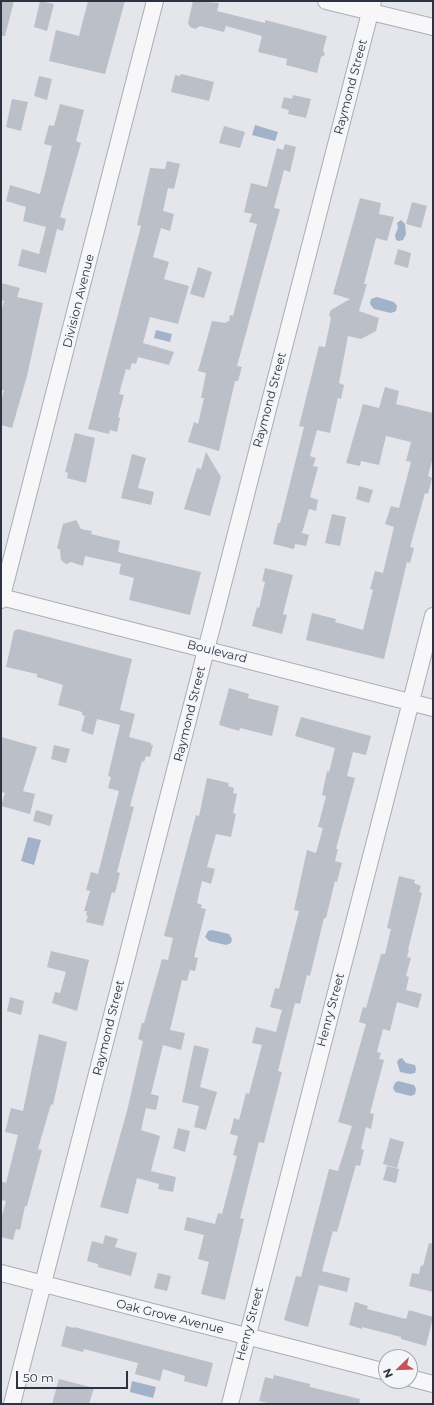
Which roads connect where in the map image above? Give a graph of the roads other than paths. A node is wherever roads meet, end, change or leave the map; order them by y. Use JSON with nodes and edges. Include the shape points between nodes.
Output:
{"nodes":[{"id":1,"x":156,"y":1,"type":"edge"},
{"id":2,"x":326,"y":1,"type":"edge"},
{"id":3,"x":372,"y":7,"type":"edge"},
{"id":4,"x":433,"y":27,"type":"edge"},
{"id":5,"x":1,"y":598,"type":"edge"},
{"id":6,"x":433,"y":616,"type":"edge"},
{"id":7,"x":207,"y":649,"type":"junction"},
{"id":8,"x":411,"y":703,"type":"junction"},
{"id":9,"x":433,"y":708,"type":"edge"},
{"id":10,"x":1,"y":1273,"type":"edge"},
{"id":11,"x":43,"y":1284,"type":"junction"},
{"id":12,"x":247,"y":1337,"type":"junction"},
{"id":13,"x":378,"y":1370,"type":"edge"},
{"id":14,"x":418,"y":1380,"type":"edge"},
{"id":15,"x":433,"y":1384,"type":"edge"},
{"id":16,"x":12,"y":1404,"type":"edge"},
{"id":17,"x":230,"y":1404,"type":"edge"}],
"edges":[{"from":1,"to":5,"type":"street","name":"Division Avenue"},
{"from":2,"to":3,"type":"street"},
{"from":3,"to":4,"type":"street"},
{"from":3,"to":7,"type":"street","name":"Raymond Street"},
{"from":5,"to":7,"type":"street","name":"Boulevard"},
{"from":6,"to":8,"type":"street","name":"Henry Street"},
{"from":7,"to":8,"type":"street","name":"Boulevard"},
{"from":7,"to":11,"type":"street","name":"Raymond Street"},
{"from":8,"to":9,"type":"street","name":"Boulevard"},
{"from":8,"to":12,"type":"street","name":"Henry Street"},
{"from":10,"to":11,"type":"street","name":"Oak Grove Avenue"},
{"from":11,"to":12,"type":"street","name":"Oak Grove Avenue"},
{"from":11,"to":16,"type":"street","name":"Raymond Street"},
{"from":12,"to":13,"type":"street","name":"Oak Grove Avenue"},
{"from":12,"to":17,"type":"street","name":"Henry Street"},
{"from":14,"to":15,"type":"street"}]}
